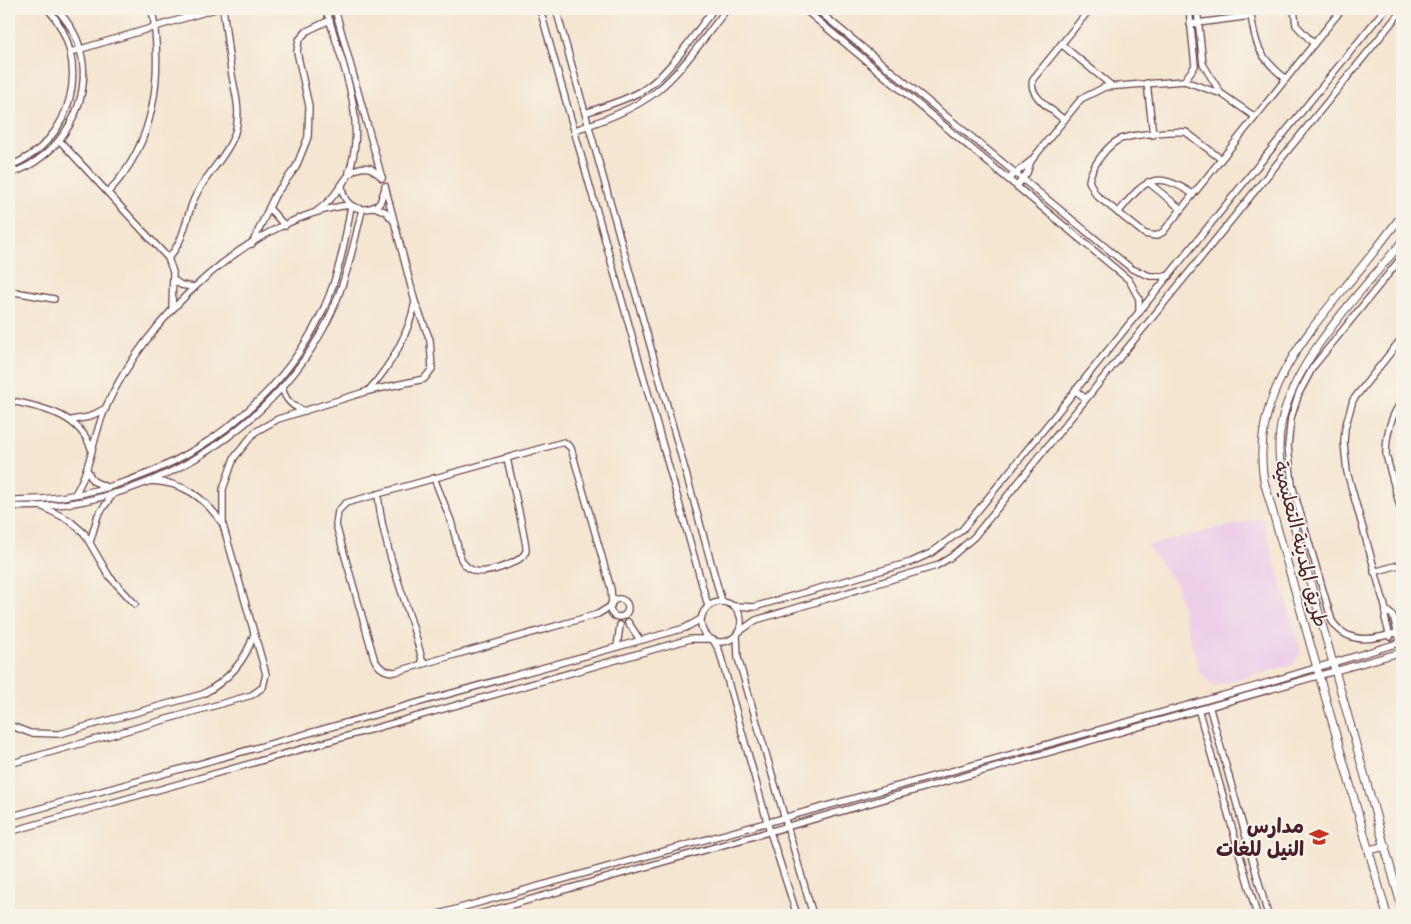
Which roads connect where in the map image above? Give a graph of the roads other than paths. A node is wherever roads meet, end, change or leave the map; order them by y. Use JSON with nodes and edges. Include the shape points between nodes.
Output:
{"nodes":[{"id":1,"x":48,"y":9,"type":"edge"},
{"id":2,"x":57,"y":9,"type":"edge"},
{"id":3,"x":152,"y":9,"type":"edge"},
{"id":4,"x":214,"y":9,"type":"edge"},
{"id":5,"x":223,"y":9,"type":"edge"},
{"id":6,"x":326,"y":9,"type":"edge"},
{"id":7,"x":335,"y":9,"type":"edge"},
{"id":8,"x":540,"y":9,"type":"edge"},
{"id":9,"x":556,"y":9,"type":"edge"},
{"id":10,"x":714,"y":9,"type":"edge"},
{"id":11,"x":727,"y":9,"type":"edge"},
{"id":12,"x":804,"y":9,"type":"edge"},
{"id":13,"x":816,"y":9,"type":"edge"},
{"id":14,"x":1090,"y":9,"type":"edge"},
{"id":15,"x":1189,"y":9,"type":"edge"},
{"id":16,"x":1197,"y":9,"type":"edge"},
{"id":17,"x":1250,"y":9,"type":"edge"},
{"id":18,"x":1294,"y":9,"type":"edge"},
{"id":19,"x":1342,"y":9,"type":"edge"},
{"id":20,"x":1385,"y":9,"type":"edge"},
{"id":21,"x":1402,"y":10,"type":"edge"},
{"id":22,"x":1251,"y":16,"type":"junction"},
{"id":23,"x":330,"y":20,"type":"junction"},
{"id":24,"x":1199,"y":22,"type":"junction"},
{"id":25,"x":1190,"y":24,"type":"junction"},
{"id":26,"x":155,"y":26,"type":"junction"},
{"id":27,"x":1061,"y":44,"type":"junction"},
{"id":28,"x":1314,"y":44,"type":"junction"},
{"id":29,"x":80,"y":48,"type":"junction"},
{"id":30,"x":71,"y":52,"type":"junction"},
{"id":31,"x":347,"y":64,"type":"junction"},
{"id":32,"x":1286,"y":79,"type":"junction"},
{"id":33,"x":1184,"y":81,"type":"junction"},
{"id":34,"x":1147,"y":84,"type":"junction"},
{"id":35,"x":1112,"y":86,"type":"junction"},
{"id":36,"x":1222,"y":94,"type":"junction"},
{"id":37,"x":585,"y":113,"type":"junction"},
{"id":38,"x":1255,"y":117,"type":"junction"},
{"id":39,"x":1064,"y":120,"type":"junction"},
{"id":40,"x":588,"y":126,"type":"junction"},
{"id":41,"x":575,"y":130,"type":"junction"},
{"id":42,"x":1152,"y":135,"type":"junction"},
{"id":43,"x":60,"y":141,"type":"junction"},
{"id":44,"x":1221,"y":159,"type":"junction"},
{"id":45,"x":1031,"y":160,"type":"junction"},
{"id":46,"x":11,"y":165,"type":"edge"},
{"id":47,"x":16,"y":172,"type":"junction"},
{"id":48,"x":1015,"y":172,"type":"junction"},
{"id":49,"x":349,"y":173,"type":"junction"},
{"id":50,"x":9,"y":174,"type":"edge"},
{"id":51,"x":382,"y":178,"type":"junction"},
{"id":52,"x":1008,"y":179,"type":"junction"},
{"id":53,"x":1023,"y":180,"type":"junction"},
{"id":54,"x":1148,"y":182,"type":"junction"},
{"id":55,"x":342,"y":185,"type":"junction"},
{"id":56,"x":385,"y":186,"type":"junction"},
{"id":57,"x":1017,"y":186,"type":"junction"},
{"id":58,"x":109,"y":192,"type":"junction"},
{"id":59,"x":1193,"y":194,"type":"junction"},
{"id":60,"x":351,"y":205,"type":"junction"},
{"id":61,"x":375,"y":207,"type":"junction"},
{"id":62,"x":268,"y":208,"type":"junction"},
{"id":63,"x":1181,"y":209,"type":"junction"},
{"id":64,"x":362,"y":210,"type":"junction"},
{"id":65,"x":1118,"y":213,"type":"junction"},
{"id":66,"x":314,"y":214,"type":"junction"},
{"id":67,"x":1402,"y":215,"type":"edge"},
{"id":68,"x":394,"y":221,"type":"junction"},
{"id":69,"x":285,"y":226,"type":"junction"},
{"id":70,"x":1402,"y":242,"type":"edge"},
{"id":71,"x":252,"y":244,"type":"junction"},
{"id":72,"x":1402,"y":257,"type":"edge"},
{"id":73,"x":168,"y":258,"type":"junction"},
{"id":74,"x":340,"y":264,"type":"junction"},
{"id":75,"x":348,"y":266,"type":"junction"},
{"id":76,"x":1169,"y":276,"type":"junction"},
{"id":77,"x":174,"y":280,"type":"junction"},
{"id":78,"x":194,"y":287,"type":"junction"},
{"id":79,"x":9,"y":291,"type":"edge"},
{"id":80,"x":54,"y":299,"type":"dead end"},
{"id":81,"x":415,"y":302,"type":"junction"},
{"id":82,"x":172,"y":309,"type":"junction"},
{"id":83,"x":1139,"y":313,"type":"junction"},
{"id":84,"x":1402,"y":338,"type":"edge"},
{"id":85,"x":282,"y":387,"type":"junction"},
{"id":86,"x":1075,"y":390,"type":"junction"},
{"id":87,"x":368,"y":391,"type":"junction"},
{"id":88,"x":1086,"y":399,"type":"junction"},
{"id":89,"x":17,"y":402,"type":"dead end"},
{"id":90,"x":1402,"y":402,"type":"edge"},
{"id":91,"x":106,"y":408,"type":"junction"},
{"id":92,"x":305,"y":411,"type":"junction"},
{"id":93,"x":72,"y":420,"type":"junction"},
{"id":94,"x":246,"y":423,"type":"junction"},
{"id":95,"x":255,"y":432,"type":"junction"},
{"id":96,"x":91,"y":448,"type":"junction"},
{"id":97,"x":507,"y":457,"type":"junction"},
{"id":98,"x":87,"y":470,"type":"junction"},
{"id":99,"x":434,"y":478,"type":"junction"},
{"id":100,"x":129,"y":479,"type":"junction"},
{"id":101,"x":148,"y":481,"type":"junction"},
{"id":102,"x":105,"y":486,"type":"junction"},
{"id":103,"x":133,"y":487,"type":"junction"},
{"id":104,"x":114,"y":492,"type":"junction"},
{"id":105,"x":75,"y":494,"type":"junction"},
{"id":106,"x":378,"y":494,"type":"junction"},
{"id":107,"x":42,"y":499,"type":"junction"},
{"id":108,"x":9,"y":500,"type":"edge"},
{"id":109,"x":9,"y":506,"type":"edge"},
{"id":110,"x":42,"y":507,"type":"junction"},
{"id":111,"x":1402,"y":514,"type":"edge"},
{"id":112,"x":223,"y":525,"type":"junction"},
{"id":113,"x":90,"y":542,"type":"junction"},
{"id":114,"x":1402,"y":564,"type":"edge"},
{"id":115,"x":1374,"y":572,"type":"junction"},
{"id":116,"x":611,"y":589,"type":"junction"},
{"id":117,"x":620,"y":600,"type":"junction"},
{"id":118,"x":722,"y":602,"type":"junction"},
{"id":119,"x":135,"y":604,"type":"dead end"},
{"id":120,"x":611,"y":605,"type":"junction"},
{"id":121,"x":708,"y":606,"type":"junction"},
{"id":122,"x":733,"y":606,"type":"junction"},
{"id":123,"x":1386,"y":610,"type":"junction"},
{"id":124,"x":598,"y":614,"type":"junction"},
{"id":125,"x":626,"y":618,"type":"junction"},
{"id":126,"x":618,"y":619,"type":"junction"},
{"id":127,"x":701,"y":619,"type":"junction"},
{"id":128,"x":1400,"y":632,"type":"edge"},
{"id":129,"x":738,"y":633,"type":"junction"},
{"id":130,"x":254,"y":634,"type":"junction"},
{"id":131,"x":1389,"y":635,"type":"junction"},
{"id":132,"x":640,"y":640,"type":"junction"},
{"id":133,"x":711,"y":640,"type":"junction"},
{"id":134,"x":1402,"y":644,"type":"edge"},
{"id":135,"x":1392,"y":645,"type":"junction"},
{"id":136,"x":617,"y":647,"type":"junction"},
{"id":137,"x":1402,"y":652,"type":"edge"},
{"id":138,"x":1395,"y":654,"type":"junction"},
{"id":139,"x":1333,"y":662,"type":"junction"},
{"id":140,"x":423,"y":664,"type":"junction"},
{"id":141,"x":1317,"y":666,"type":"junction"},
{"id":142,"x":1335,"y":671,"type":"junction"},
{"id":143,"x":1318,"y":676,"type":"junction"},
{"id":144,"x":1210,"y":708,"type":"junction"},
{"id":145,"x":1199,"y":712,"type":"junction"},
{"id":146,"x":9,"y":725,"type":"edge"},
{"id":147,"x":9,"y":764,"type":"edge"},
{"id":148,"x":9,"y":817,"type":"edge"},
{"id":149,"x":786,"y":817,"type":"junction"},
{"id":150,"x":769,"y":822,"type":"junction"},
{"id":151,"x":787,"y":827,"type":"junction"},
{"id":152,"x":9,"y":832,"type":"edge"},
{"id":153,"x":770,"y":832,"type":"junction"},
{"id":154,"x":1386,"y":846,"type":"junction"},
{"id":155,"x":1369,"y":850,"type":"junction"},
{"id":156,"x":1402,"y":908,"type":"edge"},
{"id":157,"x":435,"y":915,"type":"edge"},
{"id":158,"x":476,"y":915,"type":"edge"},
{"id":159,"x":797,"y":915,"type":"edge"},
{"id":160,"x":813,"y":915,"type":"edge"},
{"id":161,"x":1258,"y":915,"type":"edge"},
{"id":162,"x":1268,"y":915,"type":"edge"},
{"id":163,"x":1387,"y":915,"type":"edge"}],
"edges":[{"from":1,"to":30,"type":"street","via":[[61,26]]},
{"from":2,"to":29,"type":"street","via":[[70,26]]},
{"from":3,"to":26,"type":"street"},
{"from":4,"to":26,"type":"street"},
{"from":5,"to":73,"type":"street","via":[[238,99],[237,125],[226,151],[199,188],[181,241]]},
{"from":6,"to":23,"type":"street"},
{"from":7,"to":31,"type":"street"},
{"from":8,"to":41,"type":"street"},
{"from":9,"to":37,"type":"street"},
{"from":10,"to":37,"type":"street","via":[[650,85],[629,97]]},
{"from":11,"to":40,"type":"street","via":[[657,91]]},
{"from":12,"to":52,"type":"street"},
{"from":13,"to":48,"type":"street"},
{"from":14,"to":27,"type":"street"},
{"from":15,"to":25,"type":"street"},
{"from":16,"to":24,"type":"street"},
{"from":17,"to":22,"type":"street"},
{"from":18,"to":28,"type":"street","via":[[1296,25]]},
{"from":19,"to":28,"type":"street"},
{"from":20,"to":76,"type":"street"},
{"from":21,"to":88,"type":"street"},
{"from":22,"to":24,"type":"street"},
{"from":22,"to":32,"type":"street","via":[[1261,55]]},
{"from":23,"to":31,"type":"street"},
{"from":23,"to":62,"type":"street","via":[[307,31],[297,46],[307,90],[308,137],[296,166]]},
{"from":24,"to":25,"type":"street"},
{"from":24,"to":36,"type":"street","via":[[1203,64]]},
{"from":25,"to":33,"type":"street","via":[[1195,66]]},
{"from":26,"to":29,"type":"street"},
{"from":26,"to":58,"type":"street","via":[[157,76],[150,117],[130,165]]},
{"from":27,"to":35,"type":"street"},
{"from":27,"to":39,"type":"street","via":[[1031,84],[1034,94]]},
{"from":28,"to":32,"type":"street"},
{"from":29,"to":30,"type":"street"},
{"from":29,"to":43,"type":"street","via":[[80,96],[71,123]]},
{"from":30,"to":46,"type":"street","via":[[73,85],[64,117],[43,145]]},
{"from":31,"to":49,"type":"street","via":[[356,126],[355,153]]},
{"from":31,"to":51,"type":"street"},
{"from":32,"to":38,"type":"street"},
{"from":33,"to":34,"type":"street"},
{"from":33,"to":36,"type":"street"},
{"from":34,"to":35,"type":"street"},
{"from":34,"to":42,"type":"street"},
{"from":35,"to":39,"type":"street","via":[[1087,95]]},
{"from":36,"to":38,"type":"street"},
{"from":37,"to":40,"type":"street"},
{"from":38,"to":44,"type":"street"},
{"from":39,"to":45,"type":"street"},
{"from":40,"to":41,"type":"street"},
{"from":40,"to":118,"type":"street"},
{"from":41,"to":121,"type":"street"},
{"from":42,"to":44,"type":"street","via":[[1186,132]]},
{"from":42,"to":65,"type":"street","via":[[1115,142],[1092,171],[1089,181],[1092,191]]},
{"from":43,"to":47,"type":"street"},
{"from":43,"to":58,"type":"street"},
{"from":44,"to":59,"type":"street"},
{"from":45,"to":48,"type":"street"},
{"from":45,"to":53,"type":"street"},
{"from":46,"to":47,"type":"street"},
{"from":47,"to":50,"type":"street"},
{"from":48,"to":52,"type":"street"},
{"from":48,"to":53,"type":"street"},
{"from":49,"to":51,"type":"street","via":[[364,167],[375,170]]},
{"from":49,"to":55,"type":"street"},
{"from":51,"to":56,"type":"street"},
{"from":52,"to":57,"type":"street"},
{"from":53,"to":57,"type":"street"},
{"from":53,"to":76,"type":"street","via":[[1132,269],[1150,276]]},
{"from":54,"to":59,"type":"street","via":[[1170,181]]},
{"from":54,"to":63,"type":"street"},
{"from":54,"to":65,"type":"street","via":[[1138,188]]},
{"from":55,"to":60,"type":"street","via":[[344,196]]},
{"from":55,"to":66,"type":"street"},
{"from":56,"to":61,"type":"street","via":[[383,198]]},
{"from":56,"to":68,"type":"street"},
{"from":57,"to":83,"type":"street","via":[[1129,280],[1139,299]]},
{"from":58,"to":73,"type":"street"},
{"from":59,"to":63,"type":"street"},
{"from":60,"to":64,"type":"street"},
{"from":60,"to":66,"type":"street"},
{"from":60,"to":74,"type":"street"},
{"from":61,"to":64,"type":"street"},
{"from":61,"to":68,"type":"street"},
{"from":62,"to":69,"type":"street"},
{"from":62,"to":71,"type":"street"},
{"from":63,"to":65,"type":"street","via":[[1163,232],[1152,236]]},
{"from":64,"to":75,"type":"street"},
{"from":66,"to":69,"type":"street"},
{"from":67,"to":141,"type":"street","name":"طريق المدينة التعليمية","via":[[1294,353],[1275,388],[1264,427],[1264,481]]},
{"from":68,"to":81,"type":"street"},
{"from":69,"to":71,"type":"street"},
{"from":70,"to":139,"type":"street","name":"طريق المدينة التعليمية","via":[[1306,363],[1291,390],[1281,424],[1280,472]]},
{"from":71,"to":78,"type":"street"},
{"from":72,"to":131,"type":"street","via":[[1308,375],[1293,410],[1288,446],[1292,485],[1332,621],[1342,632],[1358,638],[1371,640]]},
{"from":73,"to":77,"type":"street"},
{"from":74,"to":75,"type":"street"},
{"from":74,"to":100,"type":"street","via":[[311,334],[289,367],[264,395],[208,442],[165,465]]},
{"from":75,"to":85,"type":"street","via":[[320,333]]},
{"from":76,"to":83,"type":"street"},
{"from":77,"to":78,"type":"street","via":[[181,286]]},
{"from":77,"to":82,"type":"street"},
{"from":78,"to":82,"type":"street"},
{"from":79,"to":80,"type":"street"},
{"from":81,"to":87,"type":"street","via":[[400,345],[386,370]]},
{"from":81,"to":87,"type":"street","via":[[430,340],[433,363],[430,374],[424,379]]},
{"from":82,"to":91,"type":"street","via":[[131,362]]},
{"from":83,"to":86,"type":"street"},
{"from":84,"to":115,"type":"street","via":[[1353,400],[1345,428],[1347,472]]},
{"from":85,"to":92,"type":"street","via":[[292,405]]},
{"from":85,"to":94,"type":"street"},
{"from":86,"to":88,"type":"street"},
{"from":86,"to":122,"type":"street","via":[[962,530],[938,549],[911,562],[754,607]]},
{"from":87,"to":92,"type":"street"},
{"from":88,"to":129,"type":"street","via":[[974,537],[951,557],[936,566],[756,620]]},
{"from":89,"to":93,"type":"street"},
{"from":90,"to":111,"type":"street","via":[[1391,421],[1386,446]]},
{"from":91,"to":93,"type":"street"},
{"from":91,"to":96,"type":"street"},
{"from":92,"to":95,"type":"street"},
{"from":93,"to":96,"type":"street"},
{"from":94,"to":95,"type":"street"},
{"from":94,"to":101,"type":"street","via":[[206,452]]},
{"from":95,"to":112,"type":"street","via":[[240,449],[228,473],[222,500]]},
{"from":96,"to":98,"type":"street"},
{"from":97,"to":99,"type":"street"},
{"from":97,"to":99,"type":"street","via":[[527,544],[526,553],[515,563],[481,572],[466,566]]},
{"from":97,"to":116,"type":"street","via":[[561,441],[570,446]]},
{"from":98,"to":102,"type":"street","via":[[93,481]]},
{"from":98,"to":105,"type":"street"},
{"from":99,"to":106,"type":"street"},
{"from":100,"to":102,"type":"street"},
{"from":100,"to":103,"type":"street"},
{"from":101,"to":103,"type":"street"},
{"from":101,"to":112,"type":"street","via":[[186,488],[208,504]]},
{"from":102,"to":105,"type":"street"},
{"from":103,"to":104,"type":"street"},
{"from":104,"to":110,"type":"street"},
{"from":104,"to":113,"type":"street","via":[[98,514]]},
{"from":105,"to":107,"type":"street"},
{"from":106,"to":140,"type":"street","via":[[386,544],[410,613]]},
{"from":106,"to":140,"type":"street","via":[[343,505],[336,514],[336,526],[375,662],[391,672]]},
{"from":107,"to":108,"type":"street"},
{"from":107,"to":110,"type":"street"},
{"from":109,"to":110,"type":"street"},
{"from":110,"to":113,"type":"street","via":[[69,520]]},
{"from":112,"to":130,"type":"street"},
{"from":113,"to":119,"type":"street","via":[[109,576]]},
{"from":114,"to":115,"type":"street"},
{"from":115,"to":123,"type":"street"},
{"from":116,"to":117,"type":"street"},
{"from":116,"to":120,"type":"street"},
{"from":117,"to":120,"type":"street"},
{"from":117,"to":125,"type":"street","via":[[627,605]]},
{"from":118,"to":121,"type":"street"},
{"from":118,"to":122,"type":"street"},
{"from":120,"to":124,"type":"street"},
{"from":120,"to":126,"type":"street"},
{"from":121,"to":127,"type":"street"},
{"from":122,"to":129,"type":"street","via":[[741,618]]},
{"from":123,"to":128,"type":"street","via":[[1393,616]]},
{"from":123,"to":131,"type":"street"},
{"from":124,"to":126,"type":"street"},
{"from":124,"to":140,"type":"street"},
{"from":125,"to":126,"type":"street"},
{"from":125,"to":132,"type":"street"},
{"from":126,"to":136,"type":"street"},
{"from":127,"to":132,"type":"street","via":[[690,626]]},
{"from":127,"to":133,"type":"street","via":[[703,632]]},
{"from":128,"to":131,"type":"street"},
{"from":128,"to":134,"type":"street"},
{"from":129,"to":133,"type":"street","via":[[726,642]]},
{"from":129,"to":149,"type":"street","via":[[738,658]]},
{"from":130,"to":146,"type":"street","via":[[239,665],[223,682],[203,694],[59,734],[30,733]]},
{"from":130,"to":147,"type":"street","via":[[266,674],[263,687],[252,695]]},
{"from":131,"to":135,"type":"street"},
{"from":132,"to":136,"type":"street"},
{"from":133,"to":150,"type":"street","via":[[720,650]]},
{"from":133,"to":152,"type":"street","via":[[681,642]]},
{"from":134,"to":135,"type":"street"},
{"from":135,"to":138,"type":"street"},
{"from":135,"to":139,"type":"street"},
{"from":136,"to":148,"type":"street"},
{"from":137,"to":138,"type":"street"},
{"from":138,"to":142,"type":"street"},
{"from":139,"to":141,"type":"street"},
{"from":139,"to":142,"type":"street","name":"طريق المدينة التعليمية"},
{"from":141,"to":143,"type":"street","name":"طريق المدينة التعليمية"},
{"from":141,"to":149,"type":"street","via":[[1253,687]]},
{"from":142,"to":143,"type":"street"},
{"from":142,"to":154,"type":"street","name":"طريق المدينة التعليمية"},
{"from":143,"to":144,"type":"street"},
{"from":143,"to":155,"type":"street","name":"طريق المدينة التعليمية"},
{"from":144,"to":145,"type":"street"},
{"from":144,"to":162,"type":"street"},
{"from":145,"to":151,"type":"street"},
{"from":145,"to":161,"type":"street"},
{"from":149,"to":150,"type":"street"},
{"from":149,"to":151,"type":"street"},
{"from":150,"to":153,"type":"street"},
{"from":150,"to":157,"type":"street"},
{"from":151,"to":153,"type":"street"},
{"from":151,"to":160,"type":"street"},
{"from":153,"to":158,"type":"street"},
{"from":153,"to":159,"type":"street"},
{"from":154,"to":155,"type":"street"},
{"from":154,"to":156,"type":"street","name":"طريق المدينة التعليمية"},
{"from":155,"to":163,"type":"street","name":"طريق المدينة التعليمية"}]}
